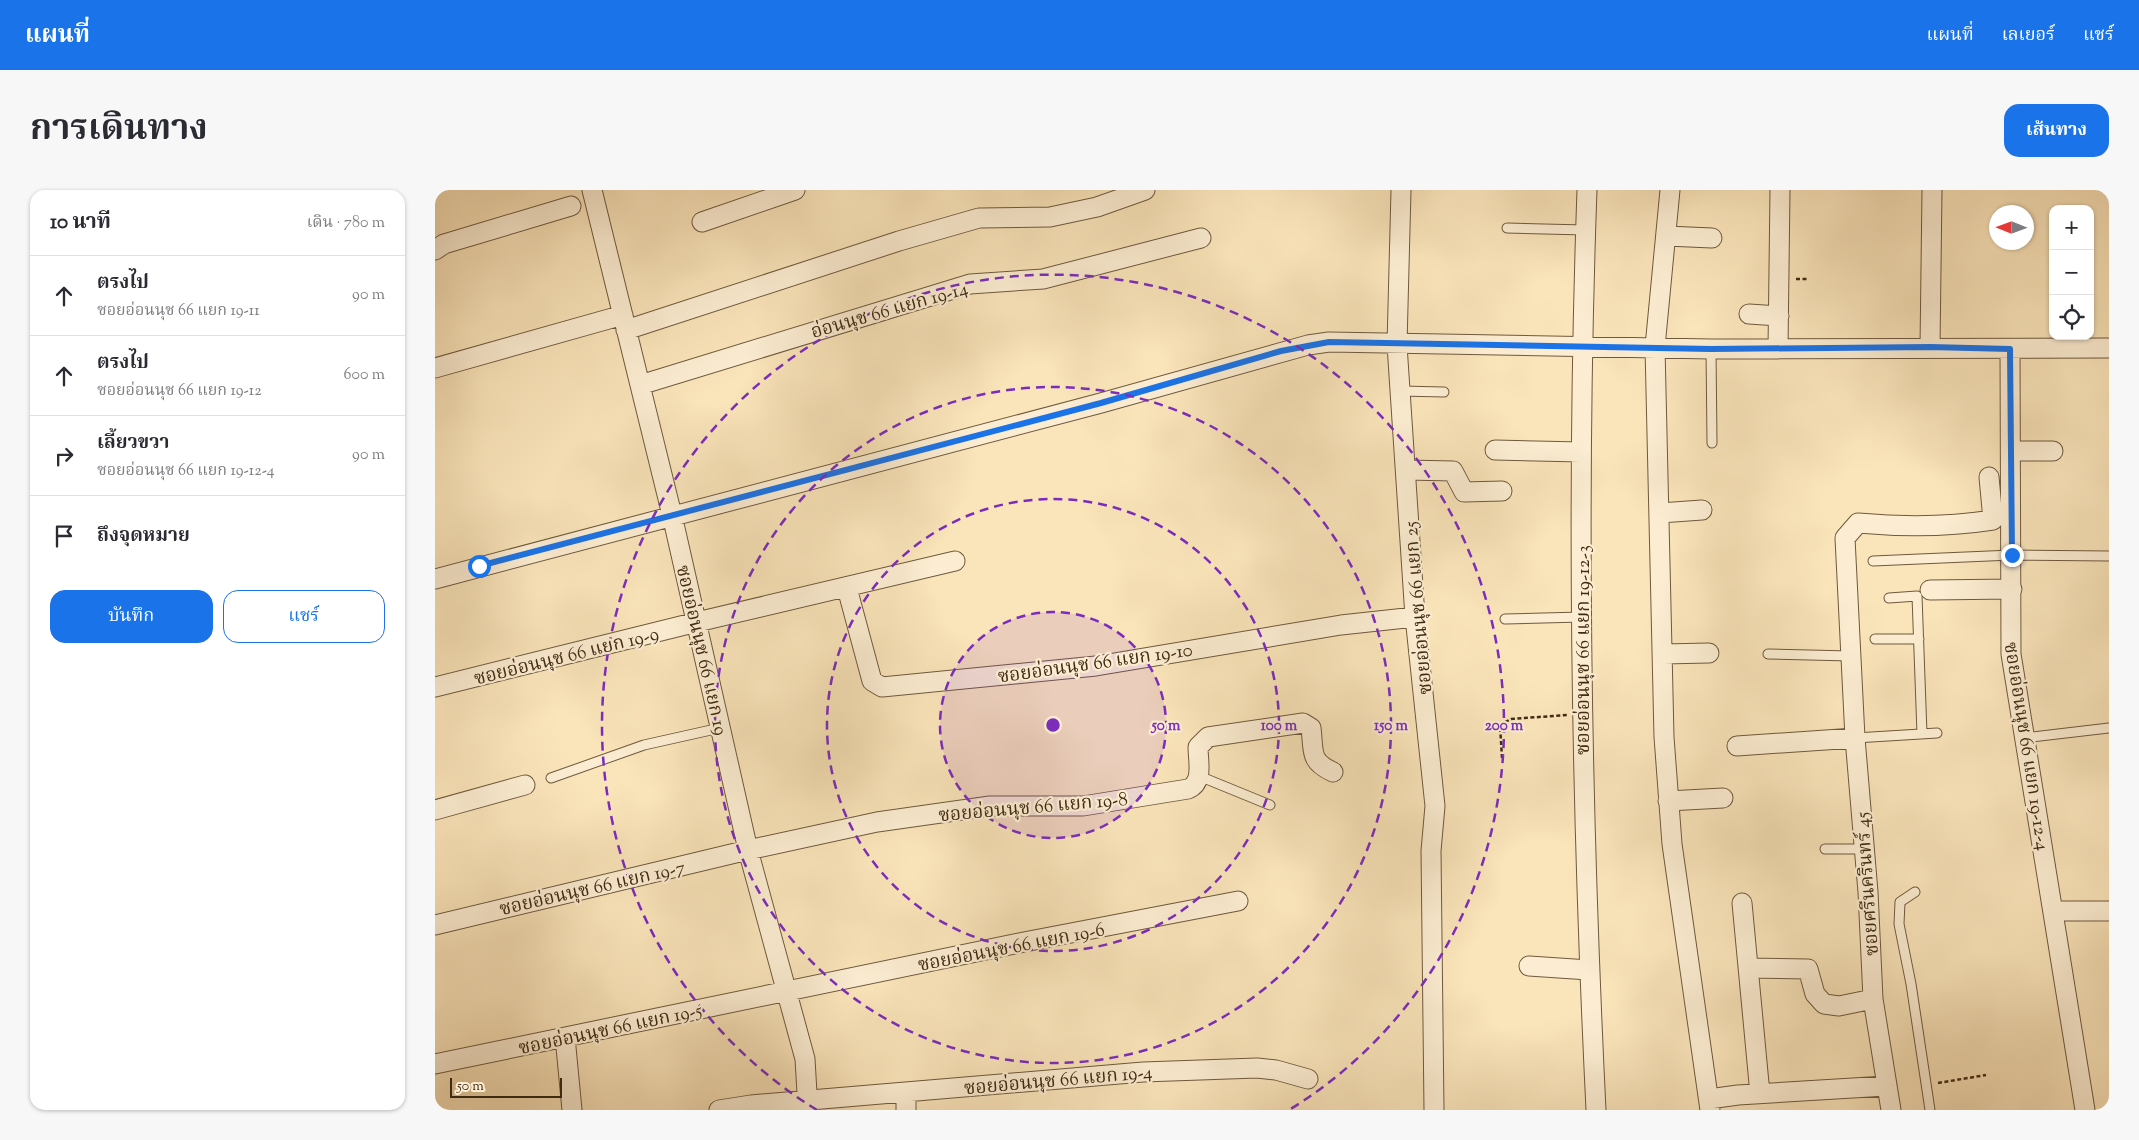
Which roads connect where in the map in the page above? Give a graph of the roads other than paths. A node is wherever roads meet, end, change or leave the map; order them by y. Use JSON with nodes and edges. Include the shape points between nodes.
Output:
{"nodes":[{"id":1,"x":795,"y":190,"type":"edge"},
{"id":2,"x":1145,"y":190,"type":"edge"},
{"id":3,"x":1401,"y":190,"type":"edge"},
{"id":4,"x":1587,"y":190,"type":"edge"},
{"id":5,"x":1670,"y":190,"type":"edge"},
{"id":6,"x":1780,"y":190,"type":"edge"},
{"id":7,"x":1932,"y":190,"type":"edge"},
{"id":8,"x":766,"y":195,"type":"edge"},
{"id":9,"x":584,"y":199,"type":"edge"},
{"id":10,"x":702,"y":222,"type":"dead end"},
{"id":11,"x":1507,"y":228,"type":"dead end"},
{"id":12,"x":1585,"y":230,"type":"junction"},
{"id":13,"x":1666,"y":236,"type":"junction"},
{"id":14,"x":1201,"y":238,"type":"dead end"},
{"id":15,"x":1712,"y":238,"type":"dead end"},
{"id":16,"x":435,"y":250,"type":"edge"},
{"id":17,"x":1749,"y":314,"type":"dead end"},
{"id":18,"x":1779,"y":316,"type":"junction"},
{"id":19,"x":624,"y":322,"type":"junction"},
{"id":20,"x":1397,"y":345,"type":"junction"},
{"id":21,"x":1581,"y":347,"type":"junction"},
{"id":22,"x":1655,"y":347,"type":"junction"},
{"id":23,"x":1930,"y":347,"type":"junction"},
{"id":24,"x":1778,"y":348,"type":"junction"},
{"id":25,"x":2109,"y":348,"type":"edge"},
{"id":26,"x":1711,"y":349,"type":"junction"},
{"id":27,"x":2010,"y":349,"type":"junction"},
{"id":28,"x":435,"y":368,"type":"edge"},
{"id":29,"x":639,"y":385,"type":"junction"},
{"id":30,"x":1400,"y":390,"type":"junction"},
{"id":31,"x":1444,"y":392,"type":"dead end"},
{"id":32,"x":1712,"y":443,"type":"dead end"},
{"id":33,"x":1495,"y":450,"type":"dead end"},
{"id":34,"x":2011,"y":451,"type":"junction"},
{"id":35,"x":2053,"y":451,"type":"dead end"},
{"id":36,"x":1581,"y":452,"type":"junction"},
{"id":37,"x":1406,"y":470,"type":"junction"},
{"id":38,"x":1989,"y":477,"type":"dead end"},
{"id":39,"x":1502,"y":491,"type":"dead end"},
{"id":40,"x":1701,"y":510,"type":"dead end"},
{"id":41,"x":1659,"y":513,"type":"junction"},
{"id":42,"x":672,"y":515,"type":"junction"},
{"id":43,"x":2012,"y":555,"type":"junction"},
{"id":44,"x":2109,"y":556,"type":"edge"},
{"id":45,"x":1873,"y":560,"type":"dead end"},
{"id":46,"x":955,"y":561,"type":"dead end"},
{"id":47,"x":435,"y":579,"type":"edge"},
{"id":48,"x":847,"y":588,"type":"junction"},
{"id":49,"x":2012,"y":589,"type":"junction"},
{"id":50,"x":1931,"y":590,"type":"dead end"},
{"id":51,"x":1889,"y":598,"type":"dead end"},
{"id":52,"x":1582,"y":617,"type":"junction"},
{"id":53,"x":1415,"y":618,"type":"junction"},
{"id":54,"x":1505,"y":619,"type":"dead end"},
{"id":55,"x":697,"y":622,"type":"junction"},
{"id":56,"x":1875,"y":639,"type":"dead end"},
{"id":57,"x":1919,"y":639,"type":"junction"},
{"id":58,"x":1709,"y":653,"type":"dead end"},
{"id":59,"x":1663,"y":654,"type":"junction"},
{"id":60,"x":1768,"y":654,"type":"dead end"},
{"id":61,"x":1851,"y":656,"type":"junction"},
{"id":62,"x":435,"y":687,"type":"edge"},
{"id":63,"x":720,"y":728,"type":"junction"},
{"id":64,"x":2109,"y":728,"type":"edge"},
{"id":65,"x":1937,"y":733,"type":"dead end"},
{"id":66,"x":1923,"y":734,"type":"junction"},
{"id":67,"x":1855,"y":738,"type":"junction"},
{"id":68,"x":2025,"y":738,"type":"junction"},
{"id":69,"x":1737,"y":746,"type":"dead end"},
{"id":70,"x":1333,"y":772,"type":"dead end"},
{"id":71,"x":1199,"y":776,"type":"junction"},
{"id":72,"x":551,"y":778,"type":"dead end"},
{"id":73,"x":525,"y":785,"type":"dead end"},
{"id":74,"x":1723,"y":798,"type":"dead end"},
{"id":75,"x":1669,"y":801,"type":"junction"},
{"id":76,"x":1270,"y":805,"type":"dead end"},
{"id":77,"x":435,"y":810,"type":"edge"},
{"id":78,"x":1864,"y":848,"type":"junction"},
{"id":79,"x":1825,"y":849,"type":"dead end"},
{"id":80,"x":749,"y":850,"type":"junction"},
{"id":81,"x":1915,"y":892,"type":"dead end"},
{"id":82,"x":1238,"y":901,"type":"dead end"},
{"id":83,"x":1742,"y":903,"type":"dead end"},
{"id":84,"x":2054,"y":911,"type":"junction"},
{"id":85,"x":2109,"y":911,"type":"edge"},
{"id":86,"x":435,"y":925,"type":"edge"},
{"id":87,"x":1529,"y":966,"type":"dead end"},
{"id":88,"x":1748,"y":968,"type":"junction"},
{"id":89,"x":1589,"y":970,"type":"junction"},
{"id":90,"x":785,"y":992,"type":"junction"},
{"id":91,"x":1873,"y":999,"type":"junction"},
{"id":92,"x":565,"y":1037,"type":"junction"},
{"id":93,"x":435,"y":1064,"type":"edge"},
{"id":94,"x":1309,"y":1080,"type":"dead end"},
{"id":95,"x":1886,"y":1086,"type":"junction"},
{"id":96,"x":1761,"y":1094,"type":"junction"},
{"id":97,"x":906,"y":1101,"type":"edge"},
{"id":98,"x":808,"y":1105,"type":"edge"},
{"id":99,"x":1709,"y":1105,"type":"edge"},
{"id":100,"x":572,"y":1110,"type":"edge"},
{"id":101,"x":719,"y":1110,"type":"edge"},
{"id":102,"x":1434,"y":1110,"type":"edge"},
{"id":103,"x":1596,"y":1110,"type":"edge"},
{"id":104,"x":1891,"y":1110,"type":"edge"},
{"id":105,"x":1930,"y":1110,"type":"edge"},
{"id":106,"x":2085,"y":1110,"type":"edge"}],
"edges":[{"from":1,"to":8,"type":"street"},
{"from":2,"to":19,"type":"street","via":[[1097,207],[1050,217],[979,218]]},
{"from":3,"to":20,"type":"street","name":"ซอยอ่อนนุช 66 แยก 25"},
{"from":4,"to":12,"type":"street","name":"ซอยอ่อนนุช 66 แยก 19-12-3"},
{"from":5,"to":13,"type":"street"},
{"from":6,"to":18,"type":"street"},
{"from":7,"to":23,"type":"street"},
{"from":8,"to":10,"type":"street"},
{"from":9,"to":16,"type":"street","via":[[443,244]]},
{"from":9,"to":19,"type":"street","name":"ซอยอ่อนนุช 66 แยก 19"},
{"from":11,"to":12,"type":"lane"},
{"from":12,"to":21,"type":"street","name":"ซอยอ่อนนุช 66 แยก 19-12-3"},
{"from":13,"to":15,"type":"street"},
{"from":13,"to":22,"type":"street"},
{"from":14,"to":29,"type":"street","name":"อ่อนนุช 66 แยก 19-14","via":[[1043,279],[970,284]]},
{"from":17,"to":18,"type":"street"},
{"from":18,"to":24,"type":"street"},
{"from":19,"to":28,"type":"street"},
{"from":19,"to":29,"type":"street","name":"ซอยอ่อนนุช 66 แยก 19"},
{"from":20,"to":21,"type":"street"},
{"from":20,"to":30,"type":"street","name":"ซอยอ่อนนุช 66 แยก 25"},
{"from":20,"to":42,"type":"street","via":[[1329,342],[1281,351],[1101,403]]},
{"from":21,"to":22,"type":"street"},
{"from":21,"to":36,"type":"street","name":"ซอยอ่อนนุช 66 แยก 19-12-3"},
{"from":22,"to":26,"type":"street"},
{"from":22,"to":41,"type":"street"},
{"from":23,"to":24,"type":"street"},
{"from":23,"to":27,"type":"street"},
{"from":24,"to":26,"type":"street"},
{"from":25,"to":27,"type":"street"},
{"from":26,"to":32,"type":"lane"},
{"from":27,"to":34,"type":"street","name":"ซอยอ่อนนุช 66 แยก 19-12-4"},
{"from":29,"to":42,"type":"street","name":"ซอยอ่อนนุช 66 แยก 19"},
{"from":30,"to":31,"type":"lane"},
{"from":30,"to":37,"type":"street","name":"ซอยอ่อนนุช 66 แยก 25"},
{"from":33,"to":36,"type":"street"},
{"from":34,"to":35,"type":"street"},
{"from":34,"to":43,"type":"street","name":"ซอยอ่อนนุช 66 แยก 19-12-4"},
{"from":36,"to":52,"type":"street","name":"ซอยอ่อนนุช 66 แยก 19-12-3"},
{"from":37,"to":39,"type":"street","via":[[1453,471],[1465,492]]},
{"from":37,"to":53,"type":"street","name":"ซอยอ่อนนุช 66 แยก 25"},
{"from":38,"to":61,"type":"street","name":"ซอยศรีนครินทร์ 45","via":[[1993,520],[1959,525],[1858,523],[1845,538]]},
{"from":40,"to":41,"type":"street"},
{"from":41,"to":59,"type":"street"},
{"from":42,"to":47,"type":"street"},
{"from":42,"to":55,"type":"street","name":"ซอยอ่อนนุช 66 แยก 19"},
{"from":43,"to":44,"type":"lane"},
{"from":43,"to":45,"type":"lane"},
{"from":43,"to":49,"type":"street","name":"ซอยอ่อนนุช 66 แยก 19-12-4"},
{"from":46,"to":48,"type":"street"},
{"from":48,"to":53,"type":"street","name":"ซอยอ่อนนุช 66 แยก 19-10","via":[[872,681],[882,687],[1096,666],[1341,625]]},
{"from":48,"to":55,"type":"street"},
{"from":49,"to":50,"type":"street"},
{"from":49,"to":68,"type":"street","name":"ซอยอ่อนนุช 66 แยก 19-12-4","via":[[2011,654]]},
{"from":51,"to":57,"type":"lane","via":[[1917,596]]},
{"from":52,"to":54,"type":"lane"},
{"from":52,"to":89,"type":"street","name":"ซอยอ่อนนุช 66 แยก 19-12-3","via":[[1581,714]]},
{"from":53,"to":102,"type":"street","name":"ซอยอ่อนนุช 66 แยก 25","via":[[1435,806],[1431,852]]},
{"from":55,"to":62,"type":"street","name":"ซอยอ่อนนุช 66 แยก 19-9"},
{"from":55,"to":63,"type":"street","name":"ซอยอ่อนนุช 66 แยก 19"},
{"from":56,"to":57,"type":"lane"},
{"from":57,"to":66,"type":"lane"},
{"from":58,"to":59,"type":"street"},
{"from":59,"to":75,"type":"street"},
{"from":60,"to":61,"type":"lane"},
{"from":61,"to":67,"type":"street","name":"ซอยศรีนครินทร์ 45"},
{"from":63,"to":72,"type":"lane","via":[[645,745]]},
{"from":63,"to":80,"type":"street","name":"ซอยอ่อนนุช 66 แยก 19"},
{"from":64,"to":68,"type":"lane"},
{"from":65,"to":66,"type":"lane"},
{"from":66,"to":67,"type":"lane"},
{"from":67,"to":69,"type":"street"},
{"from":67,"to":78,"type":"street","name":"ซอยศรีนครินทร์ 45"},
{"from":68,"to":84,"type":"street","name":"ซอยอ่อนนุช 66 แยก 19-12-4"},
{"from":70,"to":71,"type":"street","via":[[1319,766],[1315,760],[1311,728],[1303,723],[1208,737],[1198,747]]},
{"from":71,"to":76,"type":"lane"},
{"from":71,"to":80,"type":"street","name":"ซอยอ่อนนุช 66 แยก 19-8","via":[[1193,787],[1178,791],[1083,806],[990,806],[877,822]]},
{"from":73,"to":77,"type":"street"},
{"from":74,"to":75,"type":"street"},
{"from":75,"to":99,"type":"street","via":[[1672,844]]},
{"from":78,"to":79,"type":"lane"},
{"from":78,"to":91,"type":"street","name":"ซอยศรีนครินทร์ 45"},
{"from":80,"to":86,"type":"street","name":"ซอยอ่อนนุช 66 แยก 19-7"},
{"from":80,"to":90,"type":"street","name":"ซอยอ่อนนุช 66 แยก 19"},
{"from":81,"to":105,"type":"lane","via":[[1900,902],[1899,924]]},
{"from":82,"to":90,"type":"street","name":"ซอยอ่อนนุช 66 แยก 19-6"},
{"from":83,"to":88,"type":"street"},
{"from":84,"to":85,"type":"street"},
{"from":84,"to":106,"type":"street","name":"ซอยอ่อนนุช 66 แยก 19-12-4"},
{"from":87,"to":89,"type":"street"},
{"from":88,"to":91,"type":"street","via":[[1808,969],[1815,994],[1824,1004],[1839,1006]]},
{"from":88,"to":96,"type":"street"},
{"from":89,"to":103,"type":"street","name":"ซอยอ่อนนุช 66 แยก 19-12-3"},
{"from":90,"to":92,"type":"street","name":"ซอยอ่อนนุช 66 แยก 19-5"},
{"from":90,"to":98,"type":"street","name":"ซอยอ่อนนุช 66 แยก 19","via":[[805,1059]]},
{"from":91,"to":95,"type":"street","name":"ซอยศรีนครินทร์ 45"},
{"from":92,"to":93,"type":"street","name":"ซอยอ่อนนุช 66 แยก 19-5"},
{"from":92,"to":100,"type":"street"},
{"from":94,"to":97,"type":"street","name":"ซอยอ่อนนุช 66 แยก 19-4","via":[[1257,1068],[1133,1072]]},
{"from":95,"to":96,"type":"street"},
{"from":95,"to":104,"type":"street","name":"ซอยศรีนครินทร์ 45"},
{"from":96,"to":99,"type":"street"},
{"from":97,"to":98,"type":"street","name":"ซอยอ่อนนุช 66 แยก 19-4"},
{"from":98,"to":101,"type":"street","name":"ซอยอ่อนนุช 66 แยก 19-4"}]}
